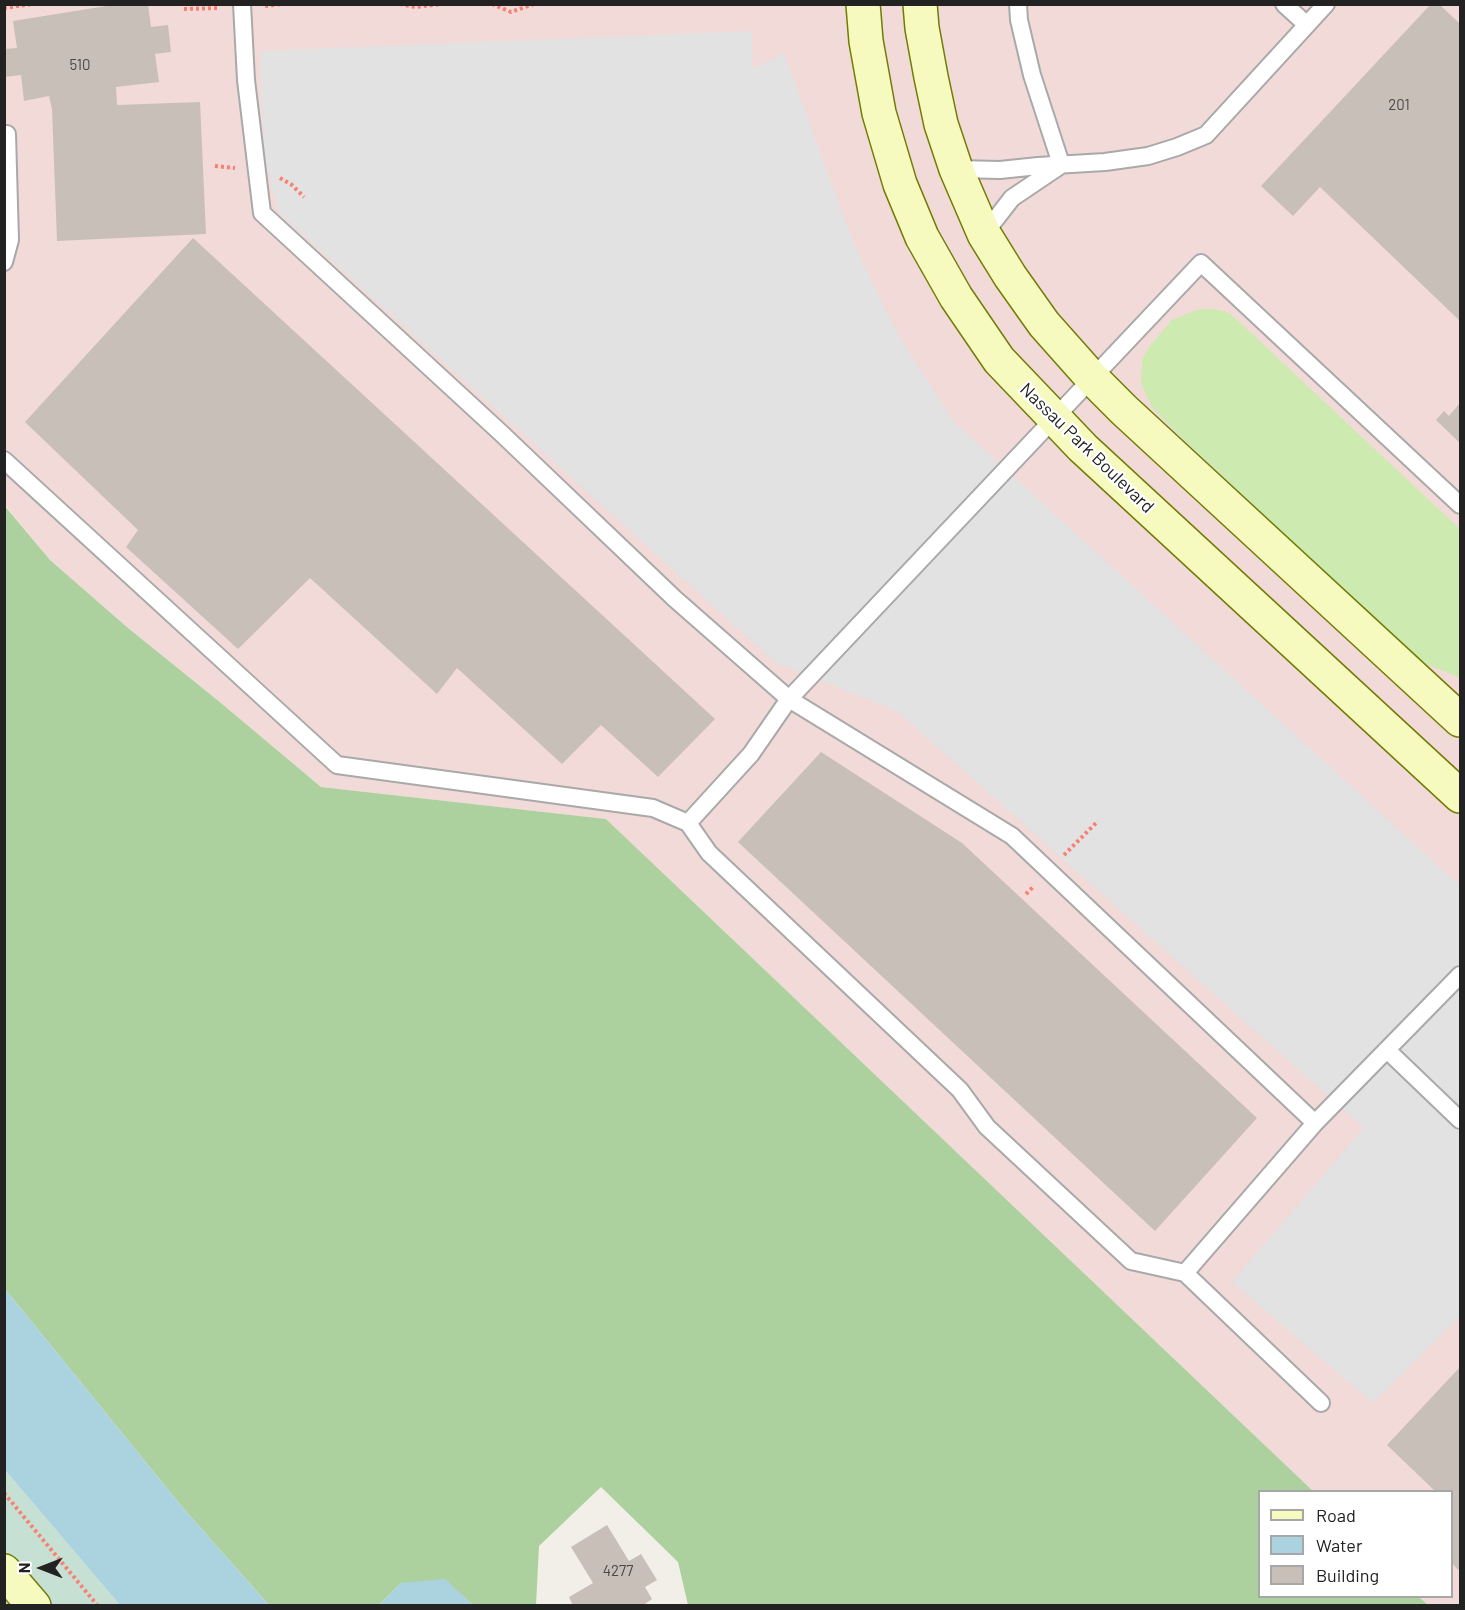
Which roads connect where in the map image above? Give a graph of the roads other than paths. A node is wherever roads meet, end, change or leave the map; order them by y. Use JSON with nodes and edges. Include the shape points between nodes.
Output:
{"nodes":[{"id":1,"x":242,"y":4,"type":"edge"},
{"id":2,"x":863,"y":4,"type":"edge"},
{"id":3,"x":920,"y":4,"type":"edge"},
{"id":4,"x":1018,"y":4,"type":"edge"},
{"id":5,"x":1284,"y":4,"type":"edge"},
{"id":6,"x":1326,"y":4,"type":"edge"},
{"id":7,"x":1306,"y":26,"type":"junction"},
{"id":8,"x":7,"y":134,"type":"dead end"},
{"id":9,"x":1061,"y":164,"type":"junction"},
{"id":10,"x":956,"y":169,"type":"junction"},
{"id":11,"x":984,"y":234,"type":"junction"},
{"id":12,"x":4,"y":262,"type":"edge"},
{"id":13,"x":1092,"y":378,"type":"junction"},
{"id":14,"x":1054,"y":420,"type":"junction"},
{"id":15,"x":4,"y":460,"type":"edge"},
{"id":16,"x":1461,"y":505,"type":"edge"},
{"id":17,"x":789,"y":699,"type":"junction"},
{"id":18,"x":1461,"y":720,"type":"edge"},
{"id":19,"x":1461,"y":796,"type":"edge"},
{"id":20,"x":688,"y":823,"type":"junction"},
{"id":21,"x":1461,"y":975,"type":"edge"},
{"id":22,"x":1387,"y":1050,"type":"junction"},
{"id":23,"x":1461,"y":1120,"type":"edge"},
{"id":24,"x":1315,"y":1123,"type":"junction"},
{"id":25,"x":1185,"y":1272,"type":"junction"},
{"id":26,"x":1321,"y":1403,"type":"dead end"},
{"id":27,"x":4,"y":1571,"type":"edge"},
{"id":28,"x":34,"y":1605,"type":"edge"}],
"edges":[{"from":1,"to":17,"type":"lane","via":[[246,80],[262,213],[666,591]]},
{"from":2,"to":14,"type":"street","name":"Nassau Park Boulevard","via":[[879,113],[900,184],[922,237],[976,329]]},
{"from":3,"to":10,"type":"street","via":[[931,77]]},
{"from":4,"to":9,"type":"lane","via":[[1032,75]]},
{"from":5,"to":7,"type":"lane"},
{"from":6,"to":7,"type":"lane"},
{"from":7,"to":9,"type":"lane","via":[[1206,135],[1148,156]]},
{"from":8,"to":12,"type":"lane","via":[[10,240]]},
{"from":9,"to":10,"type":"lane","via":[[1000,171]]},
{"from":9,"to":11,"type":"lane","via":[[1012,198]]},
{"from":10,"to":11,"type":"street"},
{"from":11,"to":13,"type":"street","via":[[1044,324]]},
{"from":13,"to":14,"type":"lane"},
{"from":13,"to":16,"type":"lane","via":[[1201,263]]},
{"from":13,"to":18,"type":"street"},
{"from":14,"to":17,"type":"lane"},
{"from":14,"to":19,"type":"street","name":"Nassau Park Boulevard"},
{"from":15,"to":20,"type":"lane","via":[[337,765],[653,808]]},
{"from":17,"to":20,"type":"lane","via":[[751,754]]},
{"from":17,"to":24,"type":"lane","via":[[1011,836]]},
{"from":20,"to":25,"type":"lane","via":[[709,853],[960,1090],[987,1127],[1131,1261]]},
{"from":21,"to":22,"type":"lane"},
{"from":22,"to":23,"type":"lane"},
{"from":22,"to":24,"type":"lane"},
{"from":24,"to":25,"type":"lane"},
{"from":25,"to":26,"type":"lane"},
{"from":27,"to":28,"type":"street"}]}
